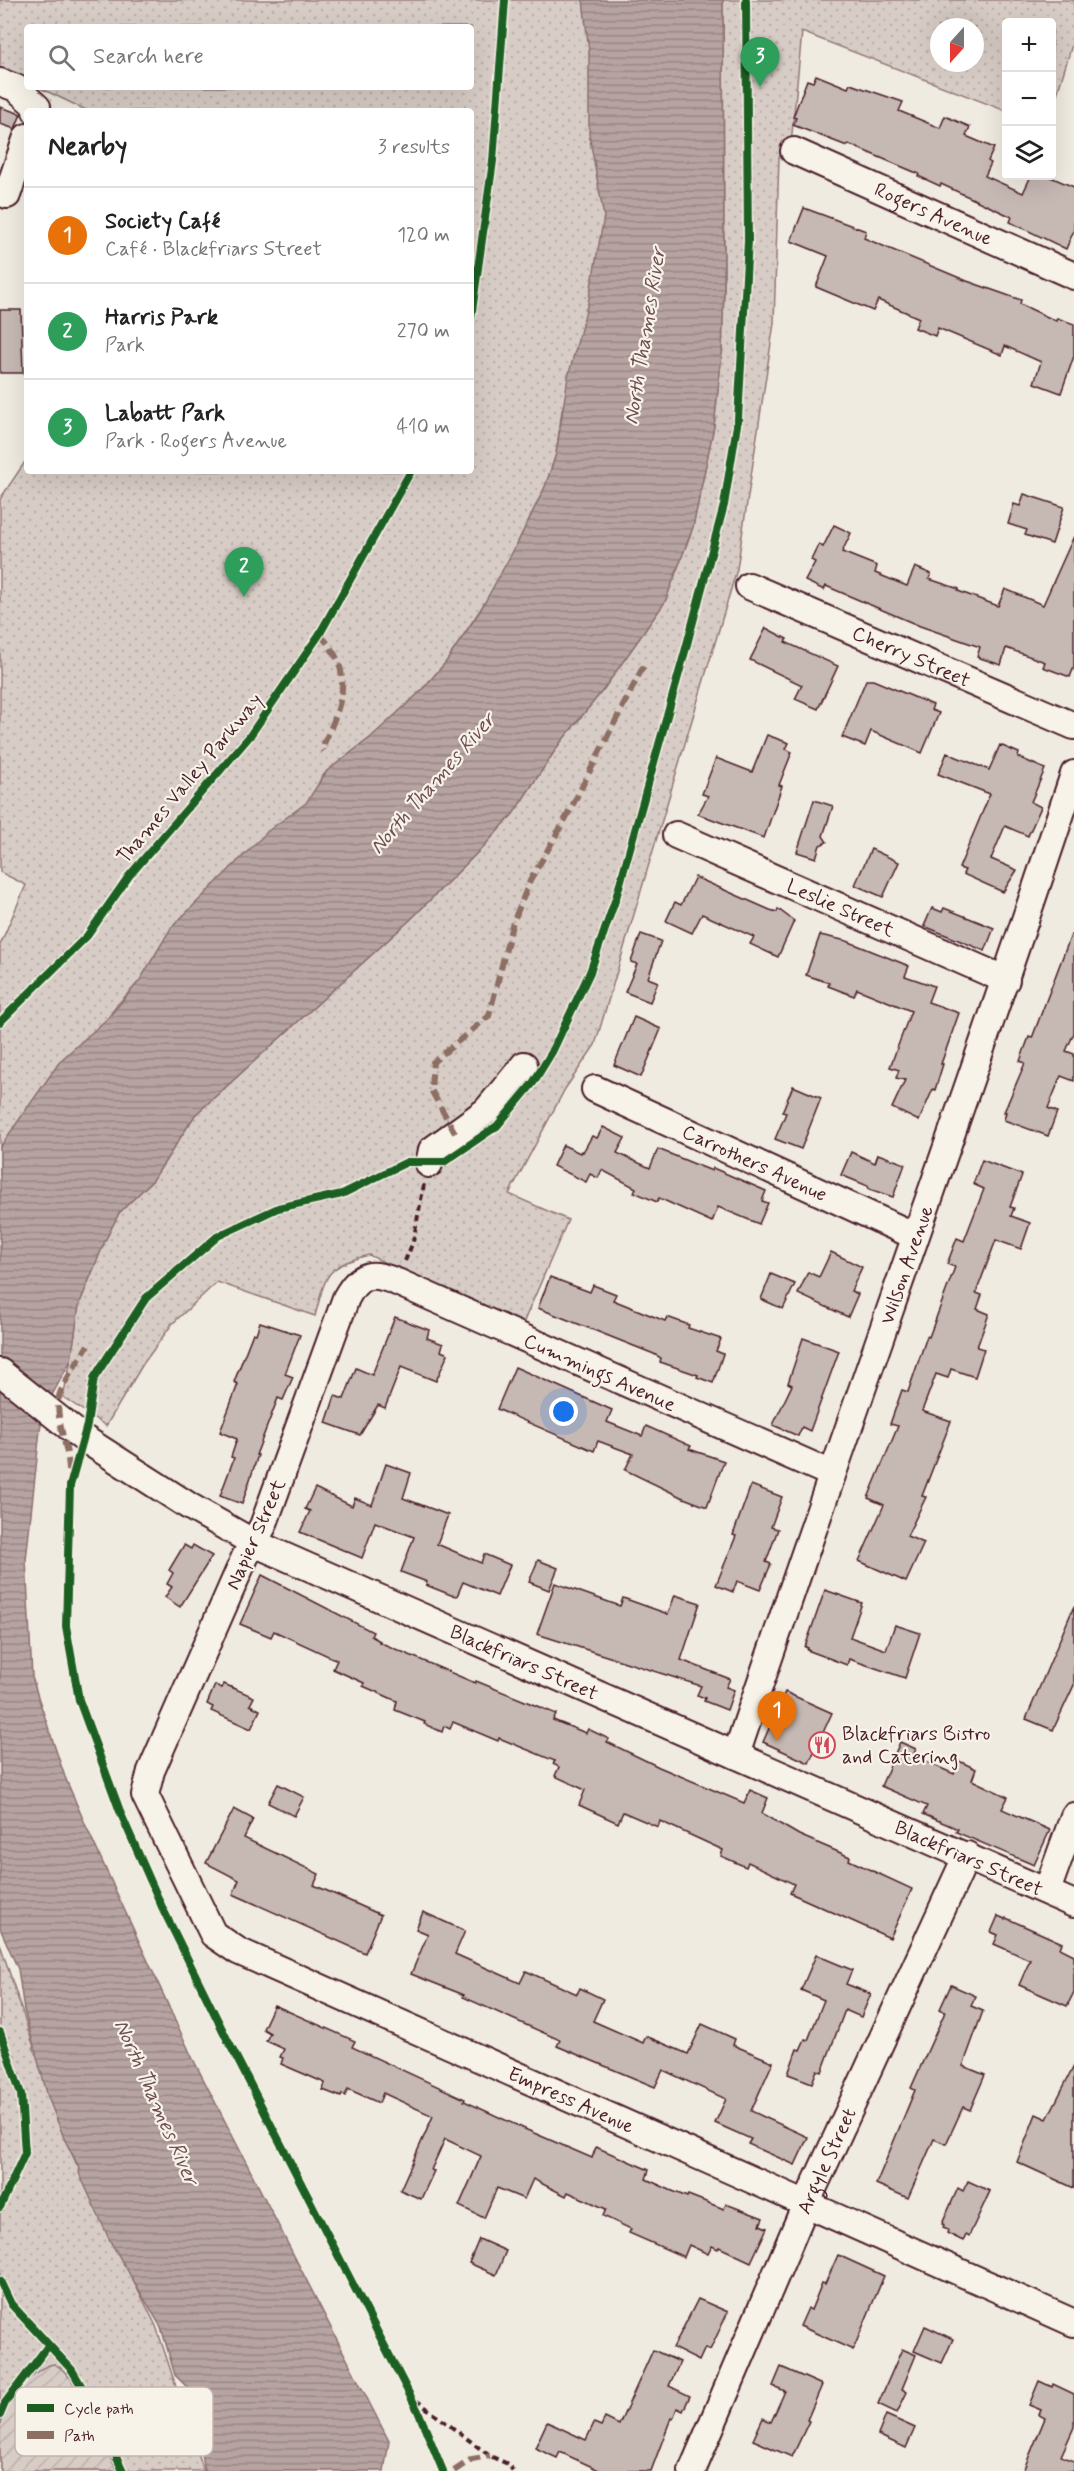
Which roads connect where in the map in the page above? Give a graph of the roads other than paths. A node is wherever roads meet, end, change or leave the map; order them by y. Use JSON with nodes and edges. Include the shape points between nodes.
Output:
{"nodes":[{"id":1,"x":0,"y":82,"type":"edge"},
{"id":2,"x":37,"y":108,"type":"edge"},
{"id":3,"x":24,"y":146,"type":"edge"},
{"id":4,"x":794,"y":151,"type":"dead end"},
{"id":5,"x":7,"y":195,"type":"dead end"},
{"id":6,"x":1074,"y":276,"type":"edge"},
{"id":7,"x":749,"y":586,"type":"dead end"},
{"id":8,"x":1074,"y":726,"type":"edge"},
{"id":9,"x":1074,"y":774,"type":"edge"},
{"id":10,"x":676,"y":835,"type":"dead end"},
{"id":11,"x":1006,"y":980,"type":"junction"},
{"id":12,"x":524,"y":1065,"type":"dead end"},
{"id":13,"x":595,"y":1089,"type":"dead end"},
{"id":14,"x":429,"y":1164,"type":"road end"},
{"id":15,"x":915,"y":1236,"type":"junction"},
{"id":16,"x":366,"y":1276,"type":"joint"},
{"id":17,"x":0,"y":1372,"type":"edge"},
{"id":18,"x":832,"y":1474,"type":"junction"},
{"id":19,"x":254,"y":1544,"type":"junction"},
{"id":20,"x":736,"y":1755,"type":"junction"},
{"id":21,"x":145,"y":1795,"type":"joint"},
{"id":22,"x":1074,"y":1816,"type":"edge"},
{"id":23,"x":967,"y":1855,"type":"junction"},
{"id":24,"x":1047,"y":1891,"type":"junction"},
{"id":25,"x":1074,"y":1904,"type":"edge"},
{"id":26,"x":806,"y":2204,"type":"junction"},
{"id":27,"x":1074,"y":2323,"type":"edge"},
{"id":28,"x":692,"y":2471,"type":"edge"}],
"edges":[{"from":1,"to":2,"type":"street","via":[[16,88]]},
{"from":3,"to":5,"type":"street"},
{"from":4,"to":6,"type":"street","name":"Rogers Avenue"},
{"from":7,"to":8,"type":"street","name":"Cherry Street"},
{"from":9,"to":11,"type":"street","name":"Wilson Avenue"},
{"from":10,"to":11,"type":"street","name":"Leslie Street"},
{"from":11,"to":15,"type":"street","name":"Wilson Avenue"},
{"from":12,"to":14,"type":"street","via":[[486,1112],[432,1150]]},
{"from":13,"to":15,"type":"street","name":"Carrothers Avenue"},
{"from":15,"to":18,"type":"street","name":"Wilson Avenue"},
{"from":16,"to":18,"type":"street","name":"Cummings Avenue","via":[[397,1282]]},
{"from":16,"to":19,"type":"street","name":"Napier Street","via":[[346,1298]]},
{"from":17,"to":19,"type":"street","name":"Blackfriars Street","via":[[83,1438]]},
{"from":18,"to":20,"type":"street","name":"Wilson Avenue"},
{"from":19,"to":20,"type":"street","name":"Blackfriars Street"},
{"from":19,"to":21,"type":"street","name":"Napier Street","via":[[151,1771]]},
{"from":20,"to":23,"type":"street","name":"Blackfriars Street"},
{"from":21,"to":26,"type":"street","name":"Empress Avenue","via":[[213,1934],[238,1951]]},
{"from":22,"to":24,"type":"street"},
{"from":23,"to":24,"type":"street","name":"Blackfriars Street"},
{"from":23,"to":26,"type":"street","name":"Argyle Street"},
{"from":24,"to":25,"type":"street","name":"Blackfriars Street"},
{"from":26,"to":27,"type":"street","name":"Empress Avenue"},
{"from":26,"to":28,"type":"street","name":"Argyle Street"}]}
